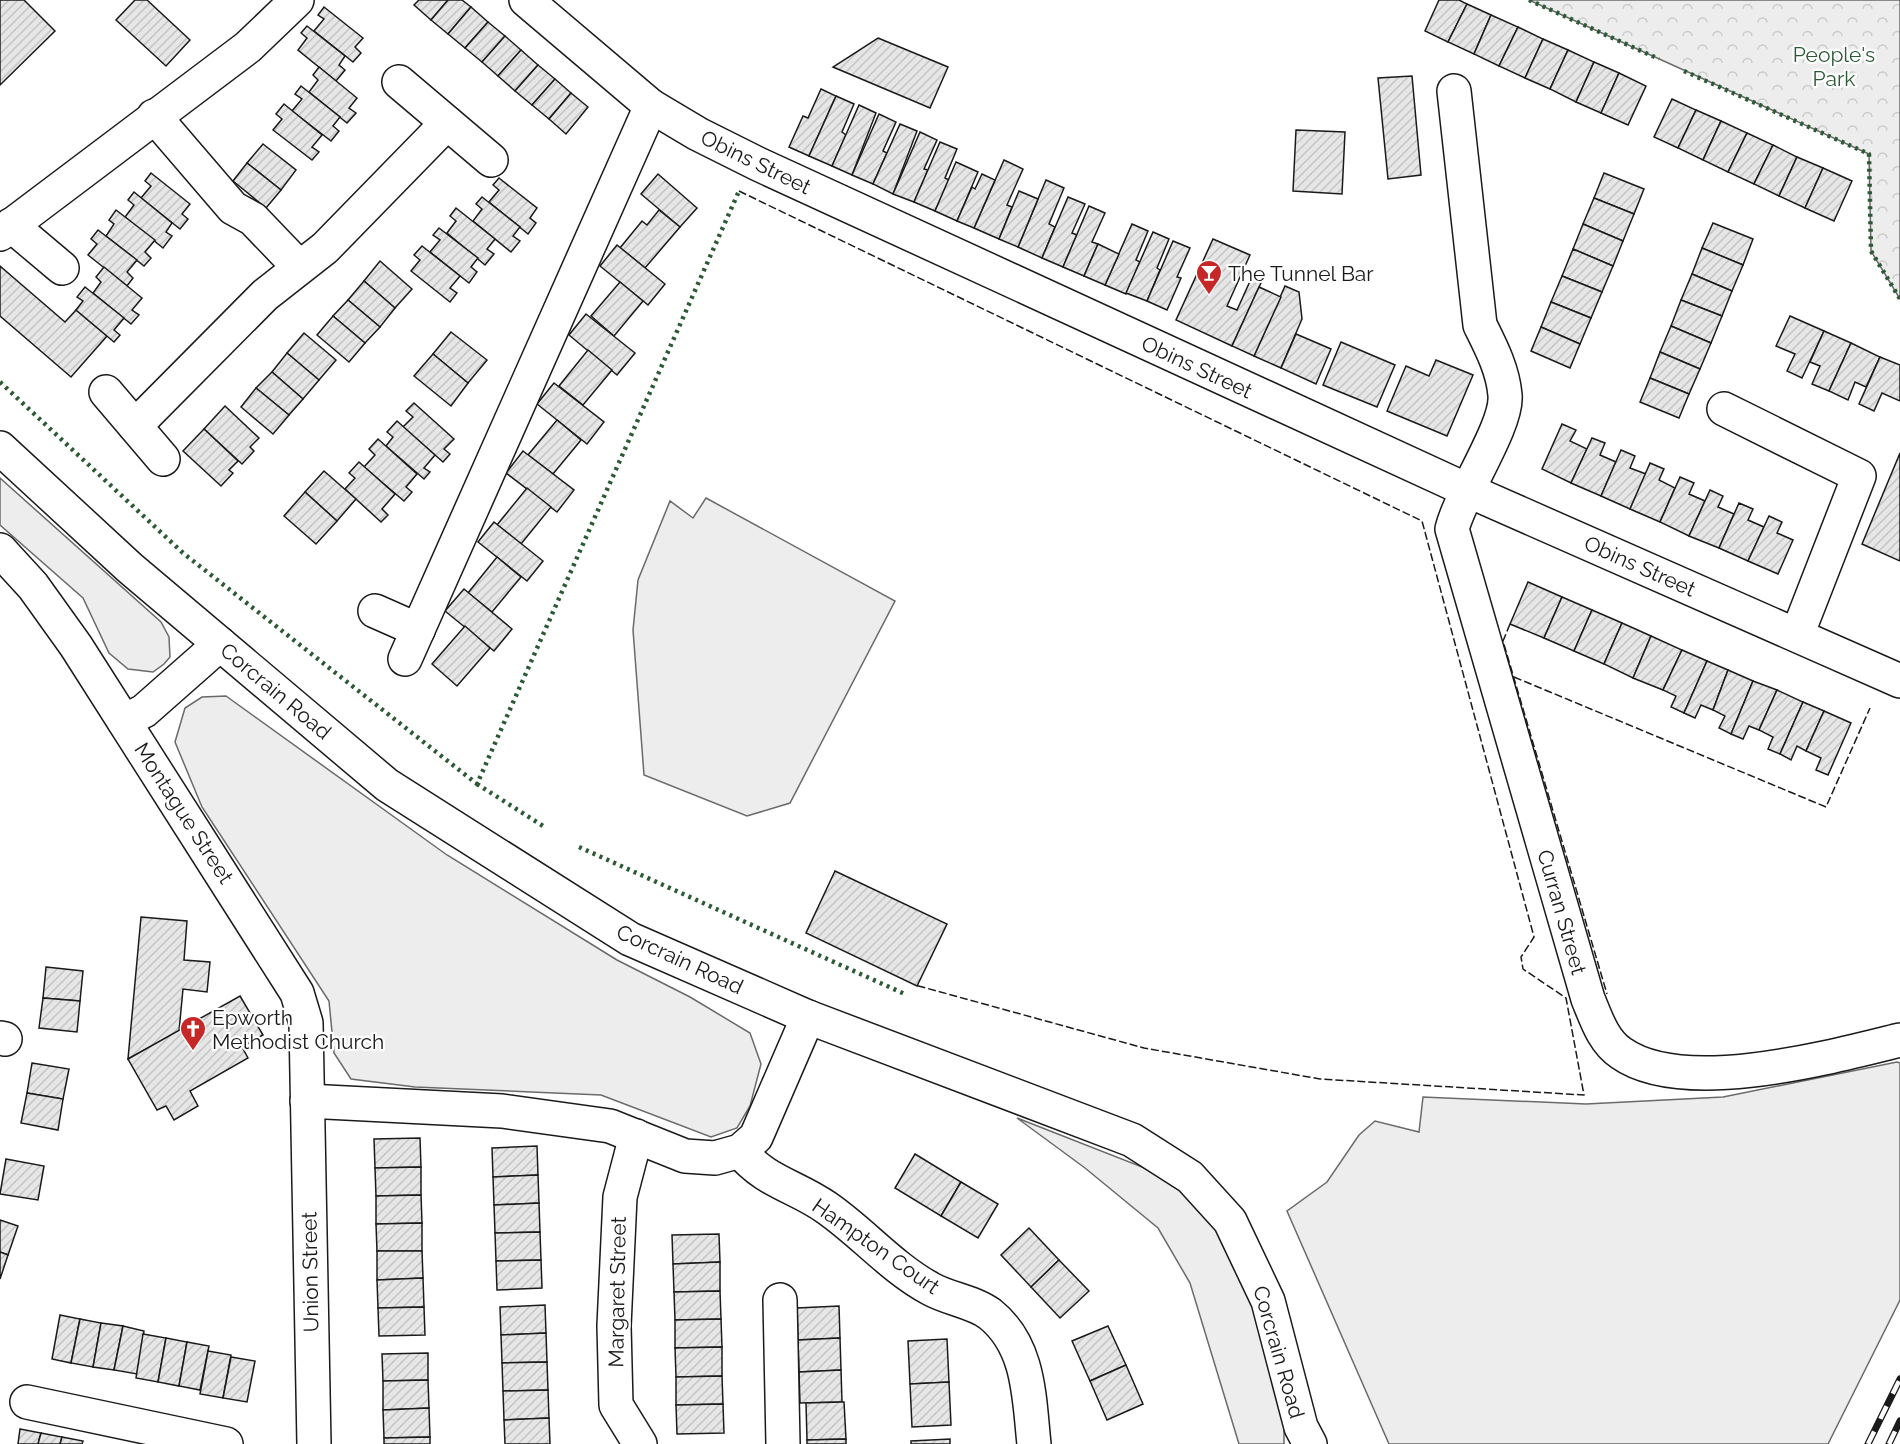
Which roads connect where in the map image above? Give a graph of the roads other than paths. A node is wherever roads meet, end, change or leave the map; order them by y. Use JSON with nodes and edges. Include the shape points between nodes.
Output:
{"nodes":[{"id":1,"x":297,"y":0,"type":"edge"},
{"id":2,"x":526,"y":0,"type":"edge"},
{"id":3,"x":399,"y":82,"type":"dead end"},
{"id":4,"x":1454,"y":91,"type":"dead end"},
{"id":5,"x":651,"y":106,"type":"junction"},
{"id":6,"x":154,"y":116,"type":"junction"},
{"id":7,"x":447,"y":123,"type":"junction"},
{"id":8,"x":491,"y":160,"type":"dead end"},
{"id":9,"x":6,"y":229,"type":"edge"},
{"id":10,"x":299,"y":267,"type":"junction"},
{"id":11,"x":62,"y":268,"type":"dead end"},
{"id":12,"x":106,"y":392,"type":"dead end"},
{"id":13,"x":1724,"y":409,"type":"dead end"},
{"id":14,"x":135,"y":426,"type":"junction"},
{"id":15,"x":0,"y":448,"type":"edge"},
{"id":16,"x":163,"y":459,"type":"dead end"},
{"id":17,"x":1467,"y":490,"type":"junction"},
{"id":18,"x":0,"y":550,"type":"edge"},
{"id":19,"x":375,"y":611,"type":"dead end"},
{"id":20,"x":1797,"y":635,"type":"junction"},
{"id":21,"x":220,"y":644,"type":"junction"},
{"id":22,"x":1900,"y":681,"type":"edge"},
{"id":23,"x":124,"y":721,"type":"junction"},
{"id":24,"x":808,"y":1017,"type":"junction"},
{"id":25,"x":1900,"y":1040,"type":"edge"},
{"id":26,"x":308,"y":1101,"type":"junction"},
{"id":27,"x":636,"y":1136,"type":"junction"},
{"id":28,"x":740,"y":1151,"type":"junction"},
{"id":29,"x":780,"y":1300,"type":"dead end"},
{"id":30,"x":27,"y":1402,"type":"dead end"},
{"id":31,"x":226,"y":1444,"type":"edge"},
{"id":32,"x":314,"y":1444,"type":"edge"},
{"id":33,"x":640,"y":1444,"type":"edge"},
{"id":34,"x":783,"y":1444,"type":"edge"},
{"id":35,"x":1034,"y":1444,"type":"edge"},
{"id":36,"x":1310,"y":1444,"type":"edge"}],
"edges":[{"from":1,"to":6,"type":"street","via":[[248,47]]},
{"from":2,"to":5,"type":"street","name":"Obins Street"},
{"from":3,"to":7,"type":"street"},
{"from":4,"to":17,"type":"street","name":"Curran Street","via":[[1480,325],[1497,359],[1505,397],[1499,423]]},
{"from":5,"to":17,"type":"street","name":"Obins Street","via":[[758,164]]},
{"from":5,"to":19,"type":"street","via":[[411,645]]},
{"from":6,"to":9,"type":"street"},
{"from":6,"to":10,"type":"street","via":[[233,208],[261,226]]},
{"from":7,"to":8,"type":"street"},
{"from":7,"to":10,"type":"street","via":[[324,248]]},
{"from":9,"to":11,"type":"street"},
{"from":10,"to":14,"type":"street","via":[[265,295]]},
{"from":12,"to":14,"type":"street"},
{"from":13,"to":20,"type":"street","via":[[1859,476]]},
{"from":14,"to":16,"type":"street"},
{"from":15,"to":21,"type":"street","name":"Corcrain Road","via":[[130,568]]},
{"from":17,"to":20,"type":"street","name":"Obins Street"},
{"from":17,"to":25,"type":"street","name":"Curran Street","via":[[1452,529],[1587,999],[1603,1033],[1620,1053],[1648,1066],[1712,1073],[1821,1060]]},
{"from":18,"to":23,"type":"street","name":"Montague Street","via":[[33,586]]},
{"from":20,"to":22,"type":"street","name":"Obins Street"},
{"from":21,"to":23,"type":"street","via":[[144,711]]},
{"from":21,"to":24,"type":"street","name":"Corcrain Road","via":[[397,791],[630,939]]},
{"from":23,"to":26,"type":"street","name":"Montague Street","via":[[297,993],[306,1023]]},
{"from":24,"to":28,"type":"street","via":[[756,1137]]},
{"from":24,"to":36,"type":"street","name":"Corcrain Road","via":[[1131,1140],[1190,1177],[1230,1221],[1268,1301],[1301,1427]]},
{"from":26,"to":27,"type":"street","via":[[502,1111],[610,1126]]},
{"from":26,"to":32,"type":"street","name":"Union Street"},
{"from":27,"to":28,"type":"street","via":[[686,1156],[715,1158]]},
{"from":27,"to":33,"type":"street","name":"Margaret Street","via":[[620,1197],[614,1326],[616,1405]]},
{"from":28,"to":35,"type":"street","name":"Hampton Court","via":[[767,1177],[826,1207],[931,1289],[989,1314],[1014,1342],[1027,1374]]},
{"from":29,"to":34,"type":"street"},
{"from":30,"to":31,"type":"street"}]}
